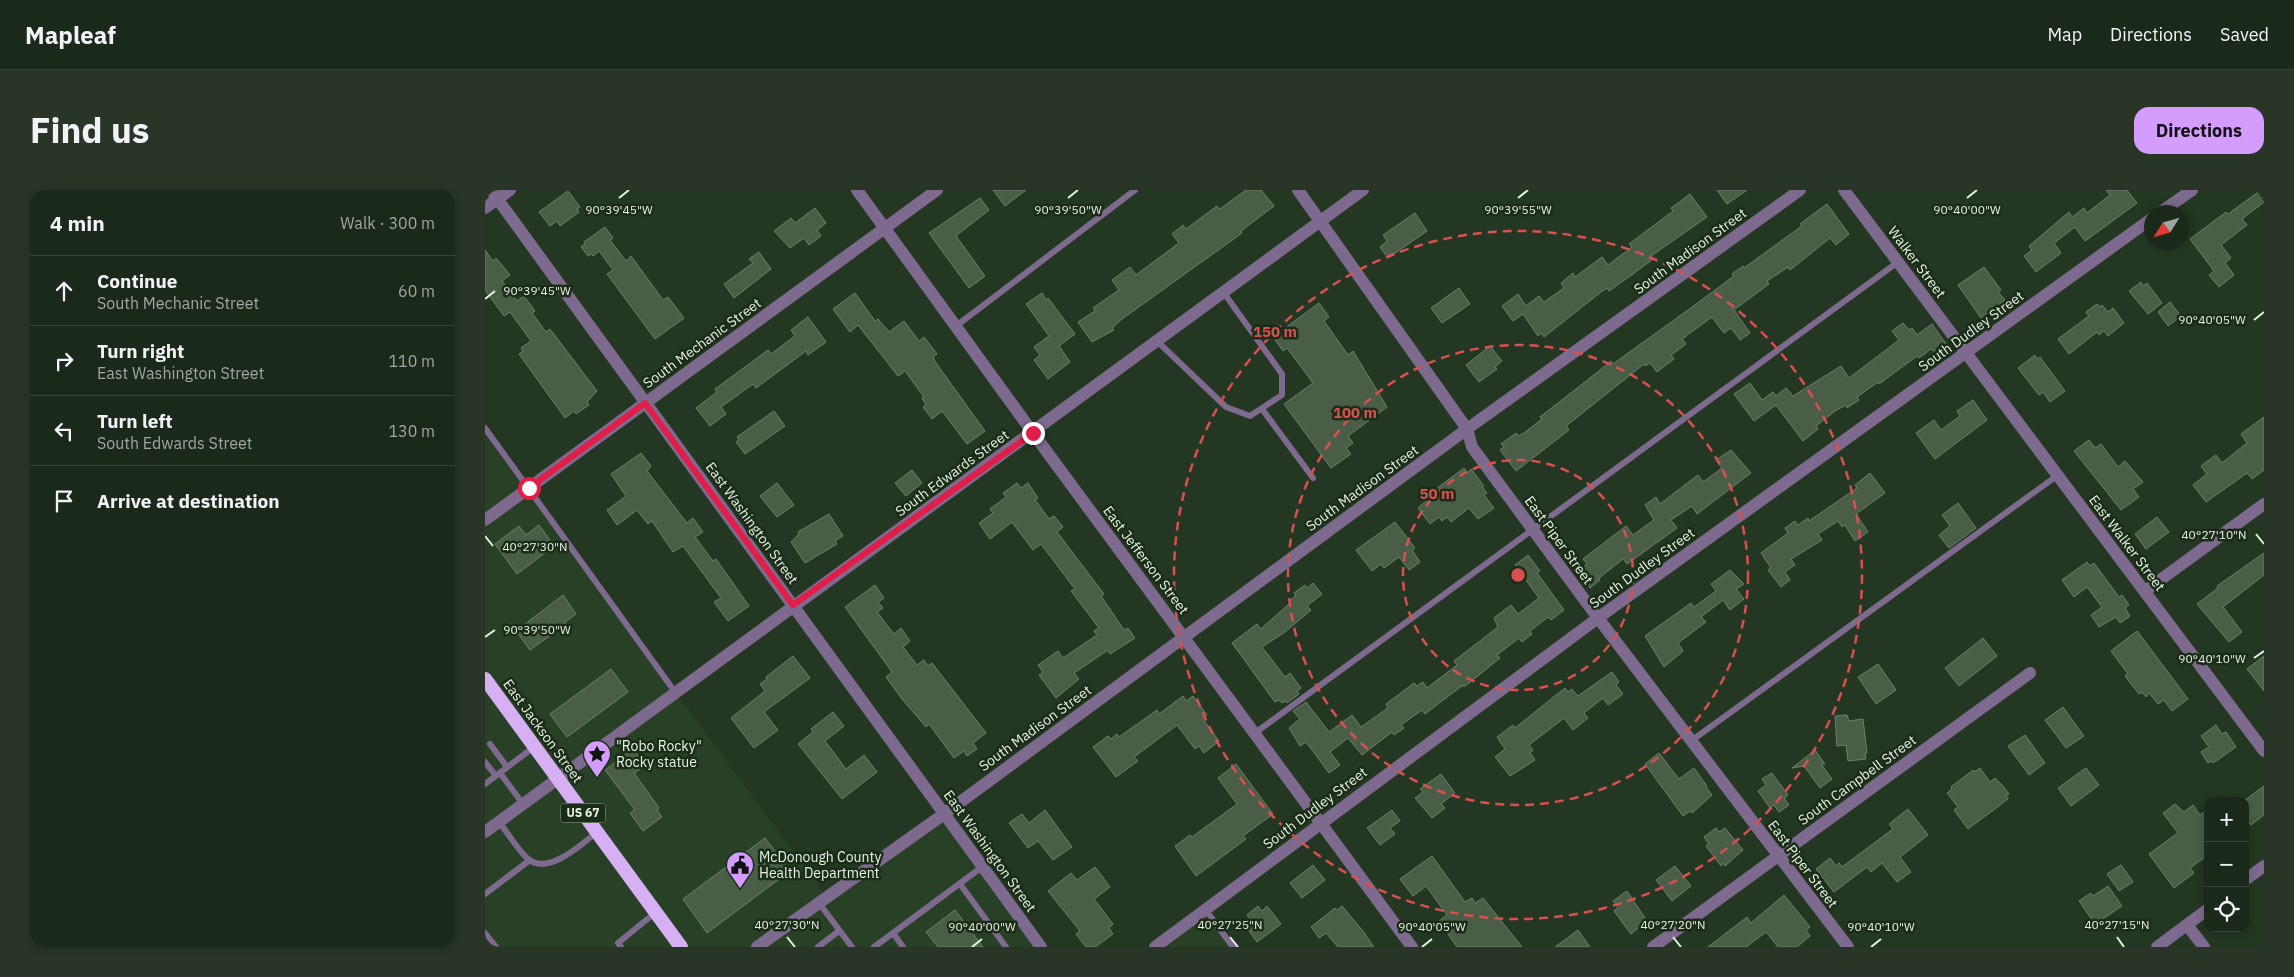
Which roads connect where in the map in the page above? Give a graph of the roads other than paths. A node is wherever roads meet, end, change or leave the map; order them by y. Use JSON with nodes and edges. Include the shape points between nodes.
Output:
{"nodes":[{"id":1,"x":510,"y":190,"type":"edge"},
{"id":2,"x":857,"y":190,"type":"edge"},
{"id":3,"x":937,"y":190,"type":"edge"},
{"id":4,"x":1135,"y":190,"type":"edge"},
{"id":5,"x":1298,"y":190,"type":"edge"},
{"id":6,"x":1363,"y":190,"type":"edge"},
{"id":7,"x":1800,"y":190,"type":"edge"},
{"id":8,"x":1844,"y":190,"type":"edge"},
{"id":9,"x":2192,"y":190,"type":"edge"},
{"id":10,"x":494,"y":194,"type":"edge"},
{"id":11,"x":2171,"y":205,"type":"edge"},
{"id":12,"x":485,"y":208,"type":"edge"},
{"id":13,"x":1321,"y":222,"type":"junction"},
{"id":14,"x":2144,"y":224,"type":"edge"},
{"id":15,"x":885,"y":228,"type":"junction"},
{"id":16,"x":1898,"y":262,"type":"junction"},
{"id":17,"x":1224,"y":292,"type":"junction"},
{"id":18,"x":956,"y":326,"type":"junction"},
{"id":19,"x":1158,"y":342,"type":"junction"},
{"id":20,"x":1966,"y":353,"type":"junction"},
{"id":21,"x":645,"y":403,"type":"junction"},
{"id":22,"x":1262,"y":410,"type":"junction"},
{"id":23,"x":485,"y":428,"type":"edge"},
{"id":24,"x":1467,"y":429,"type":"junction"},
{"id":25,"x":1033,"y":433,"type":"junction"},
{"id":26,"x":2058,"y":476,"type":"junction"},
{"id":27,"x":1313,"y":478,"type":"dead end"},
{"id":28,"x":529,"y":488,"type":"junction"},
{"id":29,"x":2264,"y":504,"type":"edge"},
{"id":30,"x":485,"y":520,"type":"edge"},
{"id":31,"x":1533,"y":530,"type":"junction"},
{"id":32,"x":2145,"y":591,"type":"junction"},
{"id":33,"x":793,"y":605,"type":"junction"},
{"id":34,"x":1597,"y":618,"type":"junction"},
{"id":35,"x":1184,"y":636,"type":"junction"},
{"id":36,"x":2030,"y":672,"type":"dead end"},
{"id":37,"x":485,"y":679,"type":"edge"},
{"id":38,"x":675,"y":692,"type":"junction"},
{"id":39,"x":1255,"y":733,"type":"junction"},
{"id":40,"x":1691,"y":741,"type":"junction"},
{"id":41,"x":490,"y":744,"type":"dead end"},
{"id":42,"x":534,"y":747,"type":"junction"},
{"id":43,"x":2264,"y":751,"type":"edge"},
{"id":44,"x":485,"y":762,"type":"edge"},
{"id":45,"x":507,"y":767,"type":"junction"},
{"id":46,"x":498,"y":775,"type":"junction"},
{"id":47,"x":557,"y":778,"type":"junction"},
{"id":48,"x":485,"y":784,"type":"edge"},
{"id":49,"x":523,"y":804,"type":"junction"},
{"id":50,"x":944,"y":814,"type":"junction"},
{"id":51,"x":499,"y":822,"type":"junction"},
{"id":52,"x":1321,"y":822,"type":"junction"},
{"id":53,"x":485,"y":832,"type":"edge"},
{"id":54,"x":597,"y":832,"type":"junction"},
{"id":55,"x":1778,"y":857,"type":"junction"},
{"id":56,"x":530,"y":860,"type":"junction"},
{"id":57,"x":2264,"y":866,"type":"edge"},
{"id":58,"x":982,"y":867,"type":"junction"},
{"id":59,"x":2249,"y":877,"type":"edge"},
{"id":60,"x":960,"y":884,"type":"junction"},
{"id":61,"x":485,"y":894,"type":"edge"},
{"id":62,"x":819,"y":903,"type":"junction"},
{"id":63,"x":1205,"y":909,"type":"junction"},
{"id":64,"x":656,"y":912,"type":"junction"},
{"id":65,"x":2204,"y":912,"type":"edge"},
{"id":66,"x":2187,"y":925,"type":"junction"},
{"id":67,"x":839,"y":931,"type":"junction"},
{"id":68,"x":485,"y":932,"type":"edge"},
{"id":69,"x":893,"y":933,"type":"junction"},
{"id":70,"x":496,"y":947,"type":"edge"},
{"id":71,"x":621,"y":947,"type":"edge"},
{"id":72,"x":681,"y":947,"type":"edge"},
{"id":73,"x":757,"y":947,"type":"edge"},
{"id":74,"x":818,"y":947,"type":"edge"},
{"id":75,"x":851,"y":947,"type":"edge"},
{"id":76,"x":874,"y":947,"type":"edge"},
{"id":77,"x":903,"y":947,"type":"edge"},
{"id":78,"x":1006,"y":947,"type":"edge"},
{"id":79,"x":1041,"y":947,"type":"edge"},
{"id":80,"x":1155,"y":947,"type":"edge"},
{"id":81,"x":1233,"y":947,"type":"edge"},
{"id":82,"x":1413,"y":947,"type":"edge"},
{"id":83,"x":1653,"y":947,"type":"edge"},
{"id":84,"x":1847,"y":947,"type":"edge"},
{"id":85,"x":2157,"y":947,"type":"edge"},
{"id":86,"x":2204,"y":947,"type":"edge"}],
"edges":[{"from":1,"to":10,"type":"street"},
{"from":2,"to":15,"type":"street","name":"East Jefferson Street"},
{"from":3,"to":15,"type":"street","name":"South Mechanic Street"},
{"from":4,"to":18,"type":"lane"},
{"from":5,"to":13,"type":"street","name":"East Piper Street"},
{"from":6,"to":13,"type":"street","name":"South Edwards Street"},
{"from":7,"to":24,"type":"street","name":"South Madison Street"},
{"from":8,"to":16,"type":"street","name":"Walker Street"},
{"from":9,"to":11,"type":"street"},
{"from":10,"to":12,"type":"street"},
{"from":10,"to":21,"type":"street","name":"East Washington Street"},
{"from":13,"to":17,"type":"street","name":"South Edwards Street"},
{"from":13,"to":24,"type":"street","name":"East Piper Street"},
{"from":14,"to":20,"type":"street","name":"South Dudley Street"},
{"from":15,"to":18,"type":"street","name":"East Jefferson Street"},
{"from":15,"to":21,"type":"street","name":"South Mechanic Street"},
{"from":16,"to":20,"type":"street","name":"Walker Street"},
{"from":16,"to":31,"type":"lane"},
{"from":17,"to":19,"type":"street","name":"South Edwards Street"},
{"from":17,"to":22,"type":"lane","via":[[1282,374],[1282,395]]},
{"from":18,"to":25,"type":"street","name":"East Jefferson Street"},
{"from":19,"to":22,"type":"lane","via":[[1226,407],[1250,416]]},
{"from":19,"to":25,"type":"street","name":"South Edwards Street"},
{"from":20,"to":26,"type":"street","name":"East Walker Street"},
{"from":20,"to":34,"type":"street","name":"South Dudley Street"},
{"from":21,"to":28,"type":"street","name":"South Mechanic Street"},
{"from":21,"to":33,"type":"street","name":"East Washington Street"},
{"from":22,"to":27,"type":"lane"},
{"from":23,"to":28,"type":"lane"},
{"from":24,"to":31,"type":"street","name":"East Piper Street","via":[[1472,447]]},
{"from":24,"to":35,"type":"street","name":"South Madison Street"},
{"from":25,"to":33,"type":"street","name":"South Edwards Street"},
{"from":25,"to":35,"type":"street","name":"East Jefferson Street"},
{"from":26,"to":32,"type":"street","name":"East Walker Street"},
{"from":26,"to":40,"type":"lane"},
{"from":28,"to":30,"type":"street","name":"South Mechanic Street"},
{"from":28,"to":38,"type":"lane"},
{"from":29,"to":32,"type":"street"},
{"from":31,"to":34,"type":"street","name":"East Piper Street"},
{"from":31,"to":39,"type":"lane"},
{"from":32,"to":43,"type":"street","name":"East Walker Street"},
{"from":33,"to":38,"type":"street","name":"South Edwards Street"},
{"from":33,"to":50,"type":"street","name":"East Washington Street"},
{"from":34,"to":40,"type":"street","name":"East Piper Street"},
{"from":34,"to":52,"type":"street","name":"South Dudley Street"},
{"from":35,"to":39,"type":"street","name":"East Jefferson Street"},
{"from":35,"to":50,"type":"street","name":"South Madison Street"},
{"from":36,"to":55,"type":"street","name":"South Campbell Street"},
{"from":37,"to":42,"type":"highway","name":"East Jackson Street","number":"US 67"},
{"from":38,"to":47,"type":"street","name":"South Edwards Street"},
{"from":39,"to":52,"type":"street","name":"East Jefferson Street"},
{"from":40,"to":55,"type":"street","name":"East Piper Street"},
{"from":41,"to":45,"type":"lane"},
{"from":42,"to":45,"type":"lane"},
{"from":42,"to":47,"type":"highway","name":"East Jackson Street","number":"US 67"},
{"from":44,"to":46,"type":"lane"},
{"from":45,"to":46,"type":"lane"},
{"from":46,"to":48,"type":"lane"},
{"from":46,"to":49,"type":"lane"},
{"from":47,"to":49,"type":"street","name":"South Edwards Street"},
{"from":47,"to":54,"type":"highway","name":"East Jackson Street","number":"US 67"},
{"from":49,"to":51,"type":"street","name":"South Edwards Street"},
{"from":50,"to":58,"type":"street","name":"East Washington Street"},
{"from":50,"to":62,"type":"street","name":"South Madison Street"},
{"from":51,"to":53,"type":"street","name":"South Edwards Street"},
{"from":51,"to":56,"type":"lane"},
{"from":52,"to":63,"type":"street","name":"South Dudley Street"},
{"from":52,"to":82,"type":"street","name":"East Jefferson Street"},
{"from":54,"to":56,"type":"lane","via":[[560,860],[543,863]]},
{"from":54,"to":64,"type":"highway","name":"East Jackson Street","number":"US 67"},
{"from":55,"to":83,"type":"street","name":"South Campbell Street"},
{"from":55,"to":84,"type":"street","name":"East Piper Street"},
{"from":56,"to":61,"type":"lane"},
{"from":57,"to":59,"type":"street"},
{"from":58,"to":60,"type":"lane"},
{"from":58,"to":79,"type":"street","name":"East Washington Street"},
{"from":60,"to":69,"type":"lane"},
{"from":60,"to":78,"type":"lane"},
{"from":62,"to":67,"type":"lane"},
{"from":62,"to":73,"type":"street","name":"South Madison Street"},
{"from":63,"to":80,"type":"street","name":"South Dudley Street"},
{"from":63,"to":81,"type":"lane"},
{"from":64,"to":71,"type":"lane","via":[[618,943]]},
{"from":64,"to":72,"type":"highway","name":"East Jackson Street","number":"US 67"},
{"from":65,"to":66,"type":"street"},
{"from":66,"to":85,"type":"street"},
{"from":66,"to":86,"type":"street"},
{"from":67,"to":74,"type":"lane"},
{"from":67,"to":75,"type":"lane"},
{"from":68,"to":70,"type":"lane"},
{"from":69,"to":76,"type":"lane"},
{"from":69,"to":77,"type":"lane"}]}
